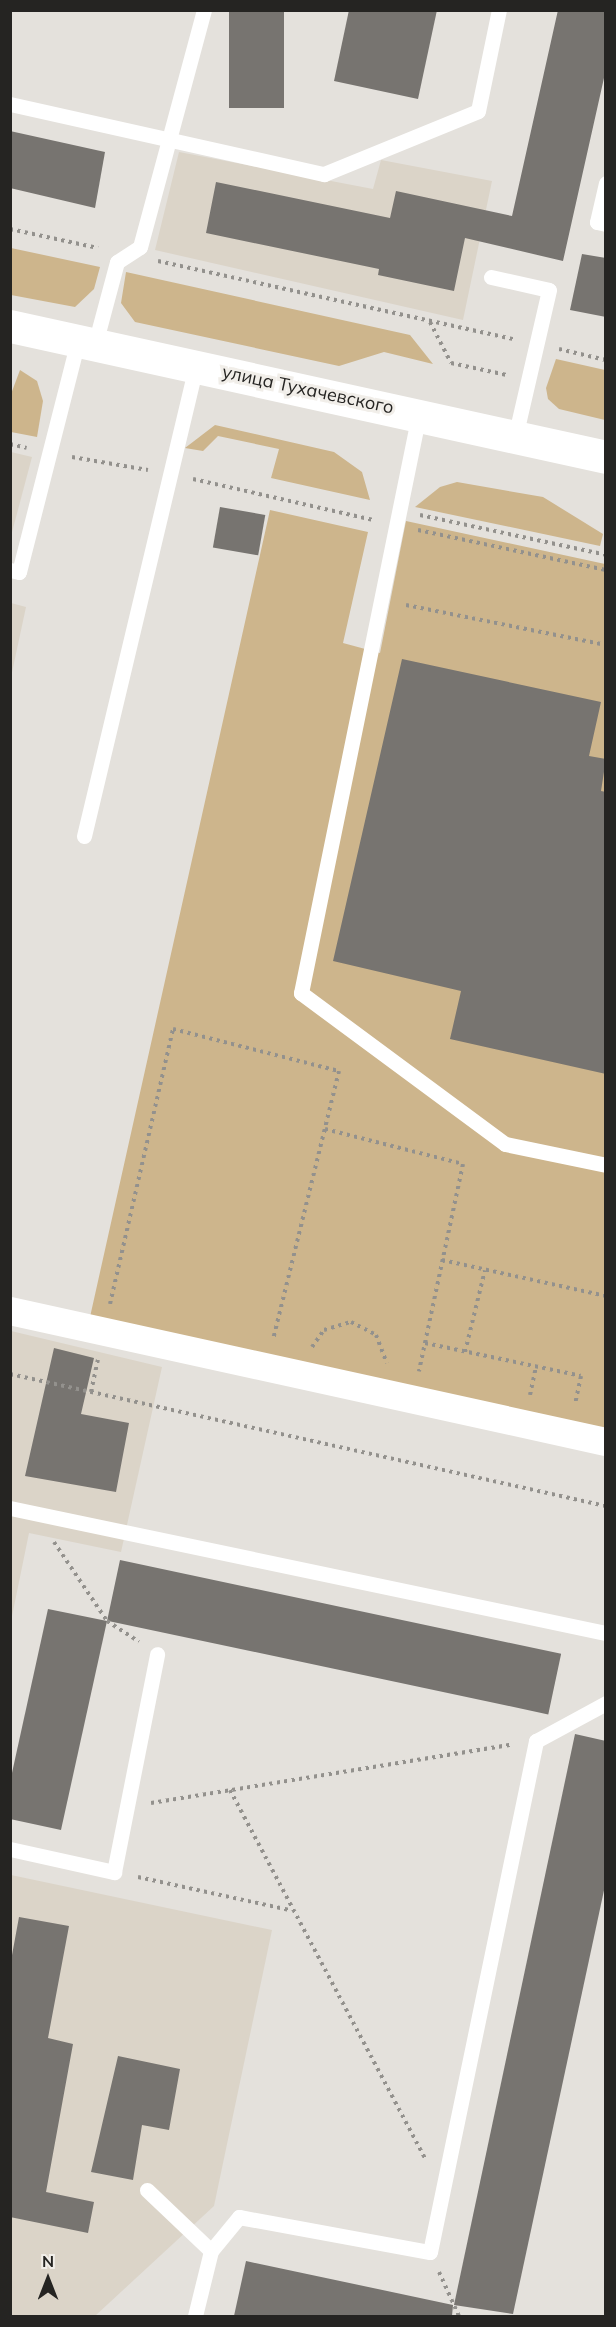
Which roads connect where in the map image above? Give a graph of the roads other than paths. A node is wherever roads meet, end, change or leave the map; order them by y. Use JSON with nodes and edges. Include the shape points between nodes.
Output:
{"nodes":[{"id":1,"x":204,"y":10,"type":"edge"},
{"id":2,"x":499,"y":10,"type":"edge"},
{"id":3,"x":10,"y":104,"type":"edge"},
{"id":4,"x":172,"y":141,"type":"junction"},
{"id":5,"x":606,"y":183,"type":"edge"},
{"id":6,"x":606,"y":224,"type":"edge"},
{"id":7,"x":491,"y":277,"type":"dead end"},
{"id":8,"x":10,"y":326,"type":"edge"},
{"id":9,"x":87,"y":343,"type":"junction"},
{"id":10,"x":196,"y":365,"type":"junction"},
{"id":11,"x":419,"y":414,"type":"junction"},
{"id":12,"x":515,"y":437,"type":"junction"},
{"id":13,"x":606,"y":457,"type":"edge"},
{"id":14,"x":10,"y":570,"type":"edge"},
{"id":15,"x":84,"y":836,"type":"dead end"},
{"id":16,"x":606,"y":1165,"type":"edge"},
{"id":17,"x":10,"y":1311,"type":"edge"},
{"id":18,"x":606,"y":1442,"type":"edge"},
{"id":19,"x":10,"y":1508,"type":"edge"},
{"id":20,"x":606,"y":1633,"type":"edge"},
{"id":21,"x":158,"y":1654,"type":"road end"},
{"id":22,"x":606,"y":1703,"type":"edge"},
{"id":23,"x":10,"y":1849,"type":"edge"},
{"id":24,"x":147,"y":2190,"type":"dead end"},
{"id":25,"x":211,"y":2252,"type":"junction"},
{"id":26,"x":195,"y":2316,"type":"edge"}],
"edges":[{"from":1,"to":4,"type":"lane"},
{"from":2,"to":4,"type":"lane","via":[[478,111],[324,174]]},
{"from":3,"to":4,"type":"lane"},
{"from":4,"to":9,"type":"lane","via":[[140,247],[117,262]]},
{"from":5,"to":6,"type":"lane","via":[[597,222]]},
{"from":7,"to":12,"type":"lane","via":[[549,290]]},
{"from":8,"to":9,"type":"street","name":"улица Тухачевского"},
{"from":9,"to":10,"type":"street","name":"улица Тухачевского"},
{"from":9,"to":14,"type":"lane","via":[[49,453],[19,572]]},
{"from":10,"to":11,"type":"street","name":"улица Тухачевского"},
{"from":10,"to":15,"type":"lane"},
{"from":11,"to":12,"type":"street","name":"улица Тухачевского"},
{"from":11,"to":16,"type":"lane","via":[[301,993],[505,1144]]},
{"from":12,"to":13,"type":"street","name":"улица Тухачевского"},
{"from":17,"to":18,"type":"street"},
{"from":19,"to":20,"type":"lane"},
{"from":21,"to":23,"type":"lane","via":[[114,1872]]},
{"from":22,"to":25,"type":"lane","via":[[536,1742],[430,2252],[239,2217]]},
{"from":24,"to":25,"type":"lane"},
{"from":25,"to":26,"type":"lane"}]}
